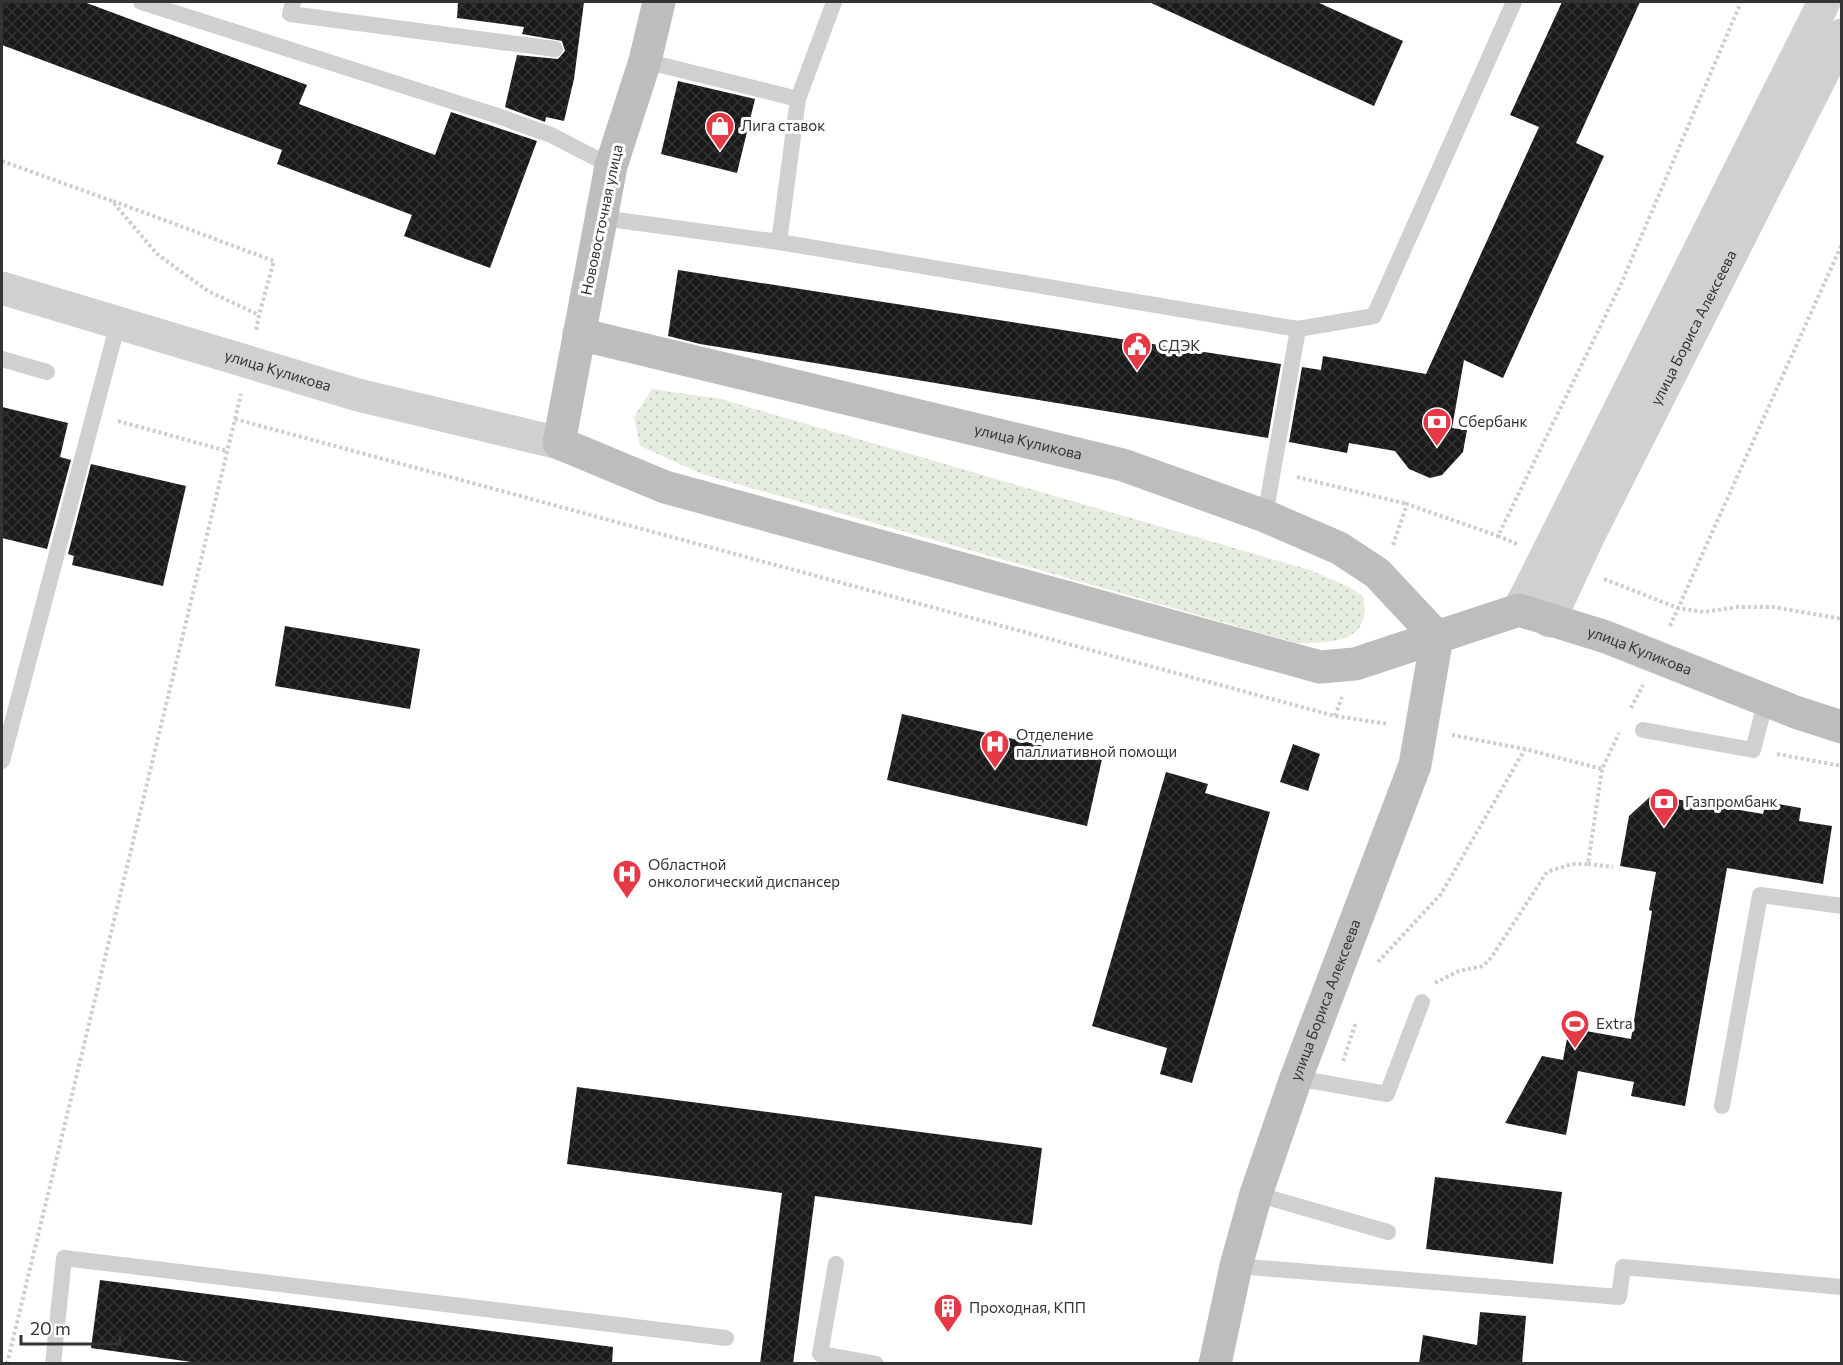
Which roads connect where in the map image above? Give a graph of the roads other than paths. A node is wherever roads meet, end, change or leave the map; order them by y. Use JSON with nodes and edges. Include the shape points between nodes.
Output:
{"nodes":[{"id":1,"x":141,"y":2,"type":"edge"},
{"id":2,"x":293,"y":2,"type":"edge"},
{"id":3,"x":659,"y":2,"type":"edge"},
{"id":4,"x":834,"y":2,"type":"edge"},
{"id":5,"x":1514,"y":2,"type":"edge"},
{"id":6,"x":1824,"y":2,"type":"edge"},
{"id":7,"x":1842,"y":34,"type":"edge"},
{"id":8,"x":555,"y":50,"type":"dead end"},
{"id":9,"x":645,"y":61,"type":"junction"},
{"id":10,"x":798,"y":99,"type":"junction"},
{"id":11,"x":611,"y":166,"type":"junction"},
{"id":12,"x":602,"y":218,"type":"junction"},
{"id":13,"x":779,"y":242,"type":"junction"},
{"id":14,"x":2,"y":288,"type":"edge"},
{"id":15,"x":1684,"y":313,"type":"junction"},
{"id":16,"x":118,"y":323,"type":"junction"},
{"id":17,"x":1298,"y":329,"type":"junction"},
{"id":18,"x":579,"y":334,"type":"junction"},
{"id":19,"x":2,"y":359,"type":"edge"},
{"id":20,"x":47,"y":372,"type":"dead end"},
{"id":21,"x":559,"y":442,"type":"junction"},
{"id":22,"x":1265,"y":516,"type":"junction"},
{"id":23,"x":1534,"y":615,"type":"junction"},
{"id":24,"x":1437,"y":637,"type":"junction"},
{"id":25,"x":1766,"y":700,"type":"junction"},
{"id":26,"x":1842,"y":727,"type":"edge"},
{"id":27,"x":1643,"y":730,"type":"dead end"},
{"id":28,"x":2,"y":761,"type":"edge"},
{"id":29,"x":1842,"y":906,"type":"edge"},
{"id":30,"x":1422,"y":1002,"type":"road end"},
{"id":31,"x":1296,"y":1078,"type":"junction"},
{"id":32,"x":1722,"y":1106,"type":"dead end"},
{"id":33,"x":1256,"y":1194,"type":"junction"},
{"id":34,"x":1388,"y":1232,"type":"dead end"},
{"id":35,"x":836,"y":1264,"type":"dead end"},
{"id":36,"x":1236,"y":1266,"type":"junction"},
{"id":37,"x":1842,"y":1287,"type":"edge"},
{"id":38,"x":726,"y":1338,"type":"dead end"},
{"id":39,"x":53,"y":1364,"type":"edge"},
{"id":40,"x":876,"y":1364,"type":"edge"},
{"id":41,"x":1215,"y":1364,"type":"edge"}],
"edges":[{"from":1,"to":11,"type":"lane","via":[[506,119],[551,135]]},
{"from":2,"to":8,"type":"lane","via":[[290,14]]},
{"from":3,"to":9,"type":"main road","name":"Нововосточная улица"},
{"from":4,"to":10,"type":"lane"},
{"from":5,"to":17,"type":"lane","via":[[1374,316]]},
{"from":6,"to":15,"type":"street"},
{"from":7,"to":15,"type":"street","name":"улица Бориса Алексеева"},
{"from":9,"to":10,"type":"lane"},
{"from":9,"to":11,"type":"main road","name":"Нововосточная улица"},
{"from":10,"to":13,"type":"lane"},
{"from":11,"to":12,"type":"main road","name":"Нововосточная улица"},
{"from":12,"to":13,"type":"lane"},
{"from":12,"to":18,"type":"main road","name":"Нововосточная улица"},
{"from":13,"to":17,"type":"lane"},
{"from":14,"to":16,"type":"street","name":"улица Куликова"},
{"from":15,"to":23,"type":"street","name":"улица Бориса Алексеева"},
{"from":16,"to":21,"type":"street","name":"улица Куликова","via":[[358,395]]},
{"from":16,"to":28,"type":"lane"},
{"from":17,"to":22,"type":"lane"},
{"from":18,"to":21,"type":"main road","name":"Нововосточная улица"},
{"from":18,"to":22,"type":"main road","name":"улица Куликова","via":[[1123,465]]},
{"from":19,"to":20,"type":"lane"},
{"from":21,"to":24,"type":"main road","via":[[665,487],[1320,667],[1355,664]]},
{"from":22,"to":24,"type":"main road","name":"улица Куликова","via":[[1339,548],[1377,573]]},
{"from":23,"to":24,"type":"main road"},
{"from":23,"to":25,"type":"main road","name":"улица Куликова","via":[[1606,637]]},
{"from":24,"to":31,"type":"main road","name":"улица Бориса Алексеева","via":[[1414,765]]},
{"from":25,"to":26,"type":"main road","name":"улица Куликова"},
{"from":25,"to":27,"type":"lane","via":[[1753,750]]},
{"from":29,"to":32,"type":"lane","via":[[1760,895]]},
{"from":30,"to":31,"type":"lane","via":[[1387,1094]]},
{"from":31,"to":33,"type":"main road","name":"улица Бориса Алексеева"},
{"from":33,"to":34,"type":"lane"},
{"from":33,"to":36,"type":"main road","name":"улица Бориса Алексеева"},
{"from":35,"to":40,"type":"lane","via":[[820,1354]]},
{"from":36,"to":37,"type":"lane","via":[[1619,1297],[1623,1267]]},
{"from":36,"to":41,"type":"main road","name":"улица Бориса Алексеева"},
{"from":38,"to":39,"type":"lane","via":[[64,1258]]}]}
